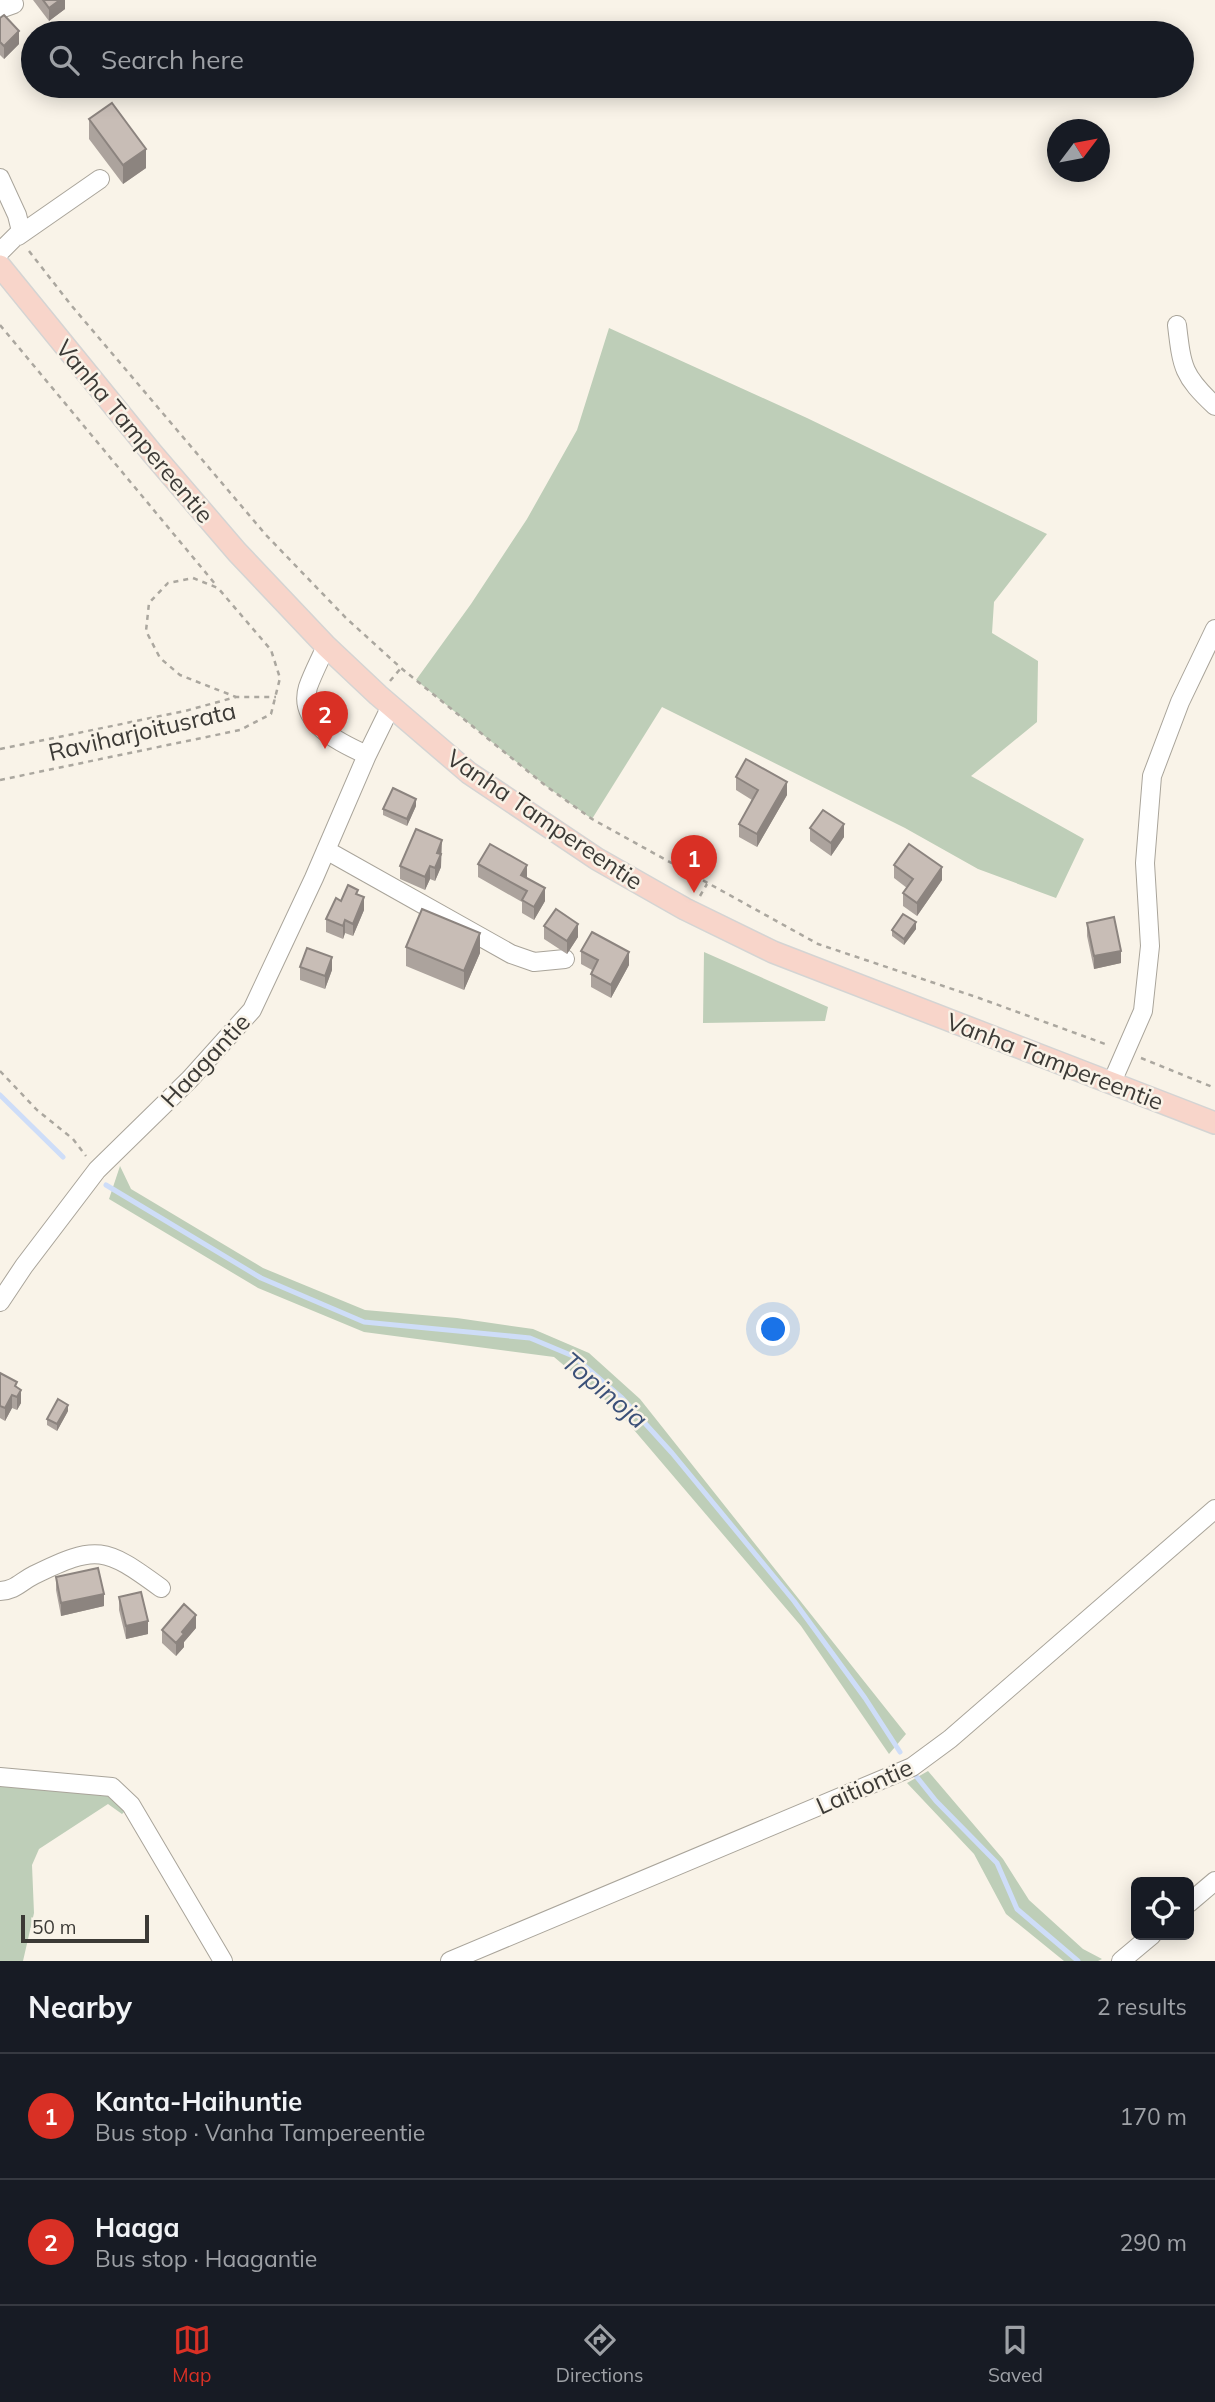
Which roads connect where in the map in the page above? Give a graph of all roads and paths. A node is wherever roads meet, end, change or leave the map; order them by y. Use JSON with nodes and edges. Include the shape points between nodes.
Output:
{"nodes":[{"id":1,"x":0,"y":178,"type":"edge"},
{"id":2,"x":100,"y":179,"type":"dead end"},
{"id":3,"x":18,"y":236,"type":"junction"},
{"id":4,"x":0,"y":252,"type":"edge"},
{"id":5,"x":0,"y":265,"type":"edge"},
{"id":6,"x":0,"y":325,"type":"edge"},
{"id":7,"x":1177,"y":325,"type":"dead end"},
{"id":8,"x":1215,"y":406,"type":"edge"},
{"id":9,"x":218,"y":588,"type":"junction"},
{"id":10,"x":1215,"y":629,"type":"edge"},
{"id":11,"x":326,"y":646,"type":"junction"},
{"id":12,"x":236,"y":697,"type":"junction"},
{"id":13,"x":276,"y":697,"type":"junction"},
{"id":14,"x":391,"y":706,"type":"junction"},
{"id":15,"x":0,"y":749,"type":"edge"},
{"id":16,"x":367,"y":755,"type":"junction"},
{"id":17,"x":0,"y":780,"type":"edge"},
{"id":18,"x":326,"y":850,"type":"junction"},
{"id":19,"x":708,"y":883,"type":"junction"},
{"id":20,"x":694,"y":893,"type":"dead end"},
{"id":21,"x":565,"y":960,"type":"dead end"},
{"id":22,"x":1126,"y":1052,"type":"junction"},
{"id":23,"x":0,"y":1071,"type":"edge"},
{"id":24,"x":1112,"y":1082,"type":"junction"},
{"id":25,"x":1215,"y":1088,"type":"edge"},
{"id":26,"x":1215,"y":1123,"type":"edge"},
{"id":27,"x":97,"y":1170,"type":"junction"},
{"id":28,"x":0,"y":1302,"type":"edge"},
{"id":29,"x":1215,"y":1509,"type":"edge"},
{"id":30,"x":161,"y":1588,"type":"dead end"},
{"id":31,"x":0,"y":1591,"type":"edge"},
{"id":32,"x":0,"y":1777,"type":"edge"},
{"id":33,"x":1215,"y":1881,"type":"edge"},
{"id":34,"x":1194,"y":1899,"type":"edge"},
{"id":35,"x":1146,"y":1940,"type":"edge"},
{"id":36,"x":223,"y":1961,"type":"edge"},
{"id":37,"x":450,"y":1961,"type":"edge"},
{"id":38,"x":1121,"y":1961,"type":"edge"}],
"edges":[{"from":1,"to":3,"type":"street","via":[[17,215]]},
{"from":2,"to":3,"type":"street"},
{"from":3,"to":4,"type":"street"},
{"from":3,"to":19,"type":"path","via":[[267,535],[346,618],[401,668],[592,820]]},
{"from":5,"to":11,"type":"main road","name":"Vanha Tampereentie","via":[[228,542]]},
{"from":6,"to":9,"type":"path"},
{"from":7,"to":8,"type":"street","via":[[1181,362],[1194,386]]},
{"from":9,"to":12,"type":"path","name":"Raviharjoitusrata","via":[[193,578],[168,583],[149,603],[146,631],[160,658],[180,676]]},
{"from":9,"to":13,"type":"path","via":[[271,650],[280,678]]},
{"from":10,"to":22,"type":"street","via":[[1152,776],[1145,863],[1150,946],[1143,1011]]},
{"from":11,"to":14,"type":"main road","name":"Vanha Tampereentie"},
{"from":11,"to":16,"type":"street","via":[[308,687],[306,705],[313,721],[326,733]]},
{"from":12,"to":13,"type":"path","name":"Raviharjoitusrata"},
{"from":12,"to":15,"type":"path","name":"Raviharjoitusrata"},
{"from":13,"to":17,"type":"path","name":"Raviharjoitusrata","via":[[271,714],[240,730]]},
{"from":14,"to":16,"type":"street","name":"Haagantie"},
{"from":14,"to":24,"type":"main road","name":"Vanha Tampereentie","via":[[469,773],[597,859],[685,909],[773,952]]},
{"from":16,"to":18,"type":"street","name":"Haagantie"},
{"from":18,"to":21,"type":"street","via":[[511,954],[534,962]]},
{"from":18,"to":27,"type":"street","name":"Haagantie","via":[[252,1010]]},
{"from":19,"to":20,"type":"path","via":[[701,896]]},
{"from":19,"to":22,"type":"path","via":[[818,944]]},
{"from":22,"to":24,"type":"street"},
{"from":22,"to":25,"type":"path"},
{"from":23,"to":27,"type":"path","via":[[37,1110],[74,1139]]},
{"from":24,"to":26,"type":"main road","name":"Vanha Tampereentie"},
{"from":27,"to":28,"type":"street","name":"Haagantie"},
{"from":29,"to":37,"type":"street","name":"Laitiontie","via":[[912,1767]]},
{"from":30,"to":31,"type":"street","via":[[124,1562],[99,1553],[70,1558],[12,1590]]},
{"from":32,"to":36,"type":"street","via":[[112,1787],[131,1805]]},
{"from":33,"to":34,"type":"street"},
{"from":35,"to":38,"type":"street"}]}
